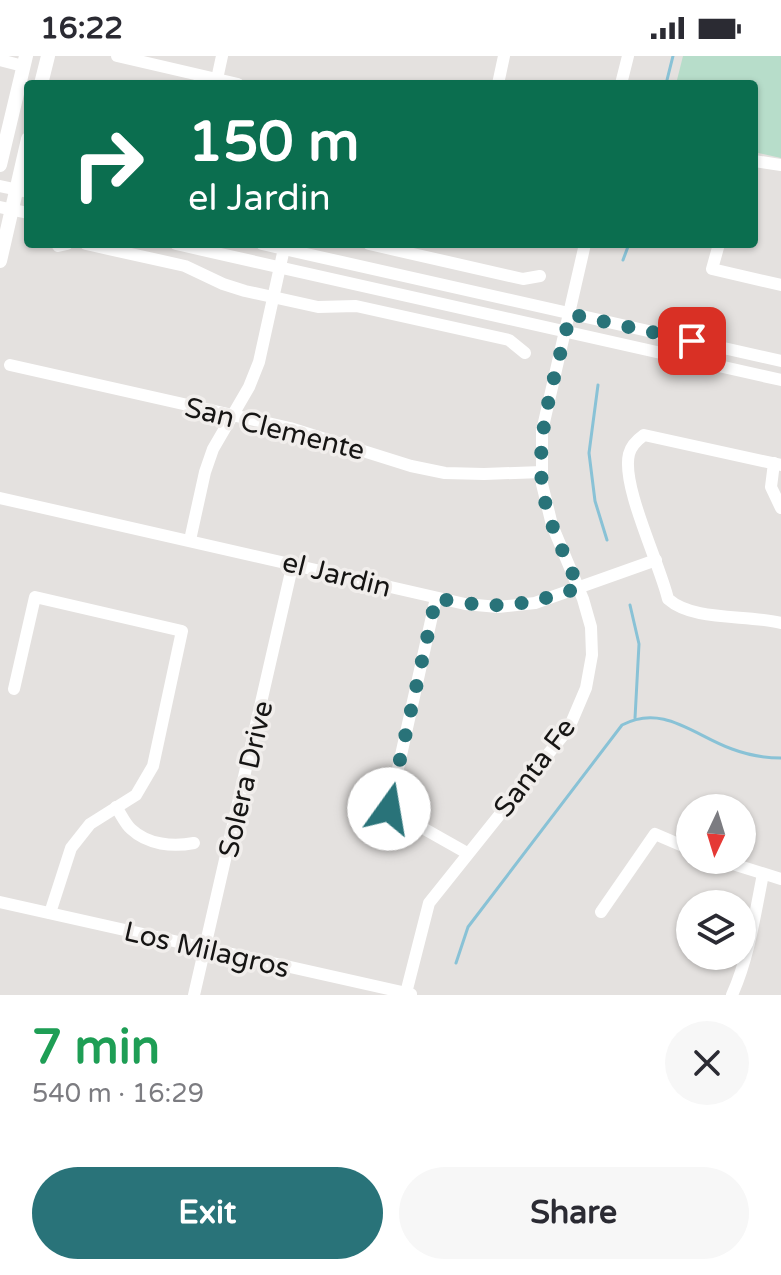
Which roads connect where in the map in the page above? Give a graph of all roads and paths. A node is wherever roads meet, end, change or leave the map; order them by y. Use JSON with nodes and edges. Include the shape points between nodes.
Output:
{"nodes":[{"id":1,"x":48,"y":56,"type":"edge"},
{"id":2,"x":117,"y":56,"type":"edge"},
{"id":3,"x":222,"y":56,"type":"edge"},
{"id":4,"x":504,"y":56,"type":"edge"},
{"id":5,"x":628,"y":56,"type":"edge"},
{"id":6,"x":0,"y":60,"type":"edge"},
{"id":7,"x":24,"y":61,"type":"edge"},
{"id":8,"x":217,"y":79,"type":"junction"},
{"id":9,"x":42,"y":80,"type":"edge"},
{"id":10,"x":221,"y":80,"type":"edge"},
{"id":11,"x":499,"y":80,"type":"edge"},
{"id":12,"x":622,"y":80,"type":"edge"},
{"id":13,"x":758,"y":162,"type":"edge"},
{"id":14,"x":0,"y":165,"type":"edge"},
{"id":15,"x":781,"y":165,"type":"edge"},
{"id":16,"x":0,"y":186,"type":"edge"},
{"id":17,"x":22,"y":190,"type":"edge"},
{"id":18,"x":6,"y":208,"type":"edge"},
{"id":19,"x":104,"y":248,"type":"edge"},
{"id":20,"x":195,"y":248,"type":"edge"},
{"id":21,"x":285,"y":248,"type":"edge"},
{"id":22,"x":289,"y":248,"type":"edge"},
{"id":23,"x":387,"y":248,"type":"edge"},
{"id":24,"x":584,"y":248,"type":"edge"},
{"id":25,"x":718,"y":248,"type":"edge"},
{"id":26,"x":0,"y":261,"type":"edge"},
{"id":27,"x":281,"y":266,"type":"junction"},
{"id":28,"x":540,"y":276,"type":"dead end"},
{"id":29,"x":781,"y":285,"type":"edge"},
{"id":30,"x":274,"y":297,"type":"junction"},
{"id":31,"x":570,"y":314,"type":"junction"},
{"id":32,"x":566,"y":331,"type":"junction"},
{"id":33,"x":525,"y":353,"type":"dead end"},
{"id":34,"x":781,"y":361,"type":"edge"},
{"id":35,"x":10,"y":365,"type":"dead end"},
{"id":36,"x":781,"y":380,"type":"edge"},
{"id":37,"x":232,"y":415,"type":"junction"},
{"id":38,"x":778,"y":464,"type":"edge"},
{"id":39,"x":542,"y":472,"type":"junction"},
{"id":40,"x":0,"y":498,"type":"edge"},
{"id":41,"x":781,"y":508,"type":"edge"},
{"id":42,"x":190,"y":540,"type":"junction"},
{"id":43,"x":656,"y":560,"type":"junction"},
{"id":44,"x":293,"y":563,"type":"junction"},
{"id":45,"x":579,"y":588,"type":"junction"},
{"id":46,"x":436,"y":598,"type":"junction"},
{"id":47,"x":781,"y":623,"type":"edge"},
{"id":48,"x":14,"y":689,"type":"dead end"},
{"id":49,"x":116,"y":807,"type":"junction"},
{"id":50,"x":194,"y":843,"type":"dead end"},
{"id":51,"x":676,"y":843,"type":"edge"},
{"id":52,"x":467,"y":853,"type":"junction"},
{"id":53,"x":756,"y":872,"type":"edge"},
{"id":54,"x":763,"y":874,"type":"junction"},
{"id":55,"x":781,"y":879,"type":"edge"},
{"id":56,"x":0,"y":902,"type":"edge"},
{"id":57,"x":601,"y":912,"type":"dead end"},
{"id":58,"x":50,"y":913,"type":"junction"},
{"id":59,"x":207,"y":949,"type":"junction"},
{"id":60,"x":410,"y":994,"type":"edge"},
{"id":61,"x":194,"y":995,"type":"edge"},
{"id":62,"x":732,"y":995,"type":"edge"}],
"edges":[{"from":1,"to":9,"type":"main road"},
{"from":2,"to":8,"type":"street"},
{"from":3,"to":8,"type":"street"},
{"from":4,"to":11,"type":"street"},
{"from":5,"to":12,"type":"street"},
{"from":6,"to":7,"type":"street"},
{"from":7,"to":14,"type":"main road"},
{"from":8,"to":10,"type":"street"},
{"from":13,"to":15,"type":"street"},
{"from":16,"to":17,"type":"street"},
{"from":17,"to":18,"type":"main road"},
{"from":18,"to":26,"type":"main road"},
{"from":19,"to":30,"type":"street","via":[[185,266],[223,284]]},
{"from":20,"to":27,"type":"street"},
{"from":21,"to":27,"type":"street"},
{"from":22,"to":31,"type":"street"},
{"from":23,"to":28,"type":"street","via":[[523,279]]},
{"from":24,"to":31,"type":"street","name":"Santa Fe"},
{"from":25,"to":29,"type":"street","via":[[712,269]]},
{"from":27,"to":30,"type":"street"},
{"from":27,"to":32,"type":"street"},
{"from":30,"to":33,"type":"street","via":[[318,307],[356,306],[509,340]]},
{"from":30,"to":37,"type":"street","via":[[259,362]]},
{"from":31,"to":32,"type":"street","name":"Santa Fe"},
{"from":31,"to":34,"type":"street"},
{"from":32,"to":36,"type":"street"},
{"from":32,"to":39,"type":"street","name":"Santa Fe","via":[[542,431]]},
{"from":35,"to":37,"type":"street","name":"San Clemente"},
{"from":37,"to":39,"type":"street","name":"San Clemente","via":[[445,473]]},
{"from":37,"to":42,"type":"street","via":[[209,460]]},
{"from":38,"to":41,"type":"street","via":[[771,487]]},
{"from":38,"to":43,"type":"street","via":[[660,437],[644,435],[635,442],[628,455],[630,483]]},
{"from":39,"to":45,"type":"street","name":"Santa Fe","via":[[552,525]]},
{"from":40,"to":42,"type":"street","name":"el Jardin"},
{"from":42,"to":44,"type":"street","name":"el Jardin"},
{"from":43,"to":45,"type":"street","name":"el Jardin"},
{"from":43,"to":47,"type":"street","via":[[668,599],[687,612]]},
{"from":44,"to":46,"type":"street","name":"el Jardin"},
{"from":44,"to":59,"type":"street","name":"Solera Drive"},
{"from":45,"to":46,"type":"street","name":"el Jardin","via":[[535,603],[498,607]]},
{"from":45,"to":52,"type":"street","name":"Santa Fe","via":[[591,627],[586,688],[569,728]]},
{"from":46,"to":52,"type":"street","via":[[389,809]]},
{"from":48,"to":49,"type":"street","via":[[35,597],[182,631],[153,766],[136,795]]},
{"from":49,"to":50,"type":"street","via":[[131,830],[153,841],[175,847]]},
{"from":49,"to":58,"type":"street","via":[[90,824],[71,848]]},
{"from":51,"to":57,"type":"street","via":[[655,834]]},
{"from":52,"to":60,"type":"street","name":"Santa Fe","via":[[429,903]]},
{"from":53,"to":54,"type":"street"},
{"from":54,"to":55,"type":"street"},
{"from":54,"to":62,"type":"street"},
{"from":56,"to":58,"type":"street","name":"Los Milagros"},
{"from":58,"to":59,"type":"street","name":"Los Milagros"},
{"from":59,"to":60,"type":"street","name":"Los Milagros"},
{"from":59,"to":61,"type":"street","name":"Solera Drive"}]}
